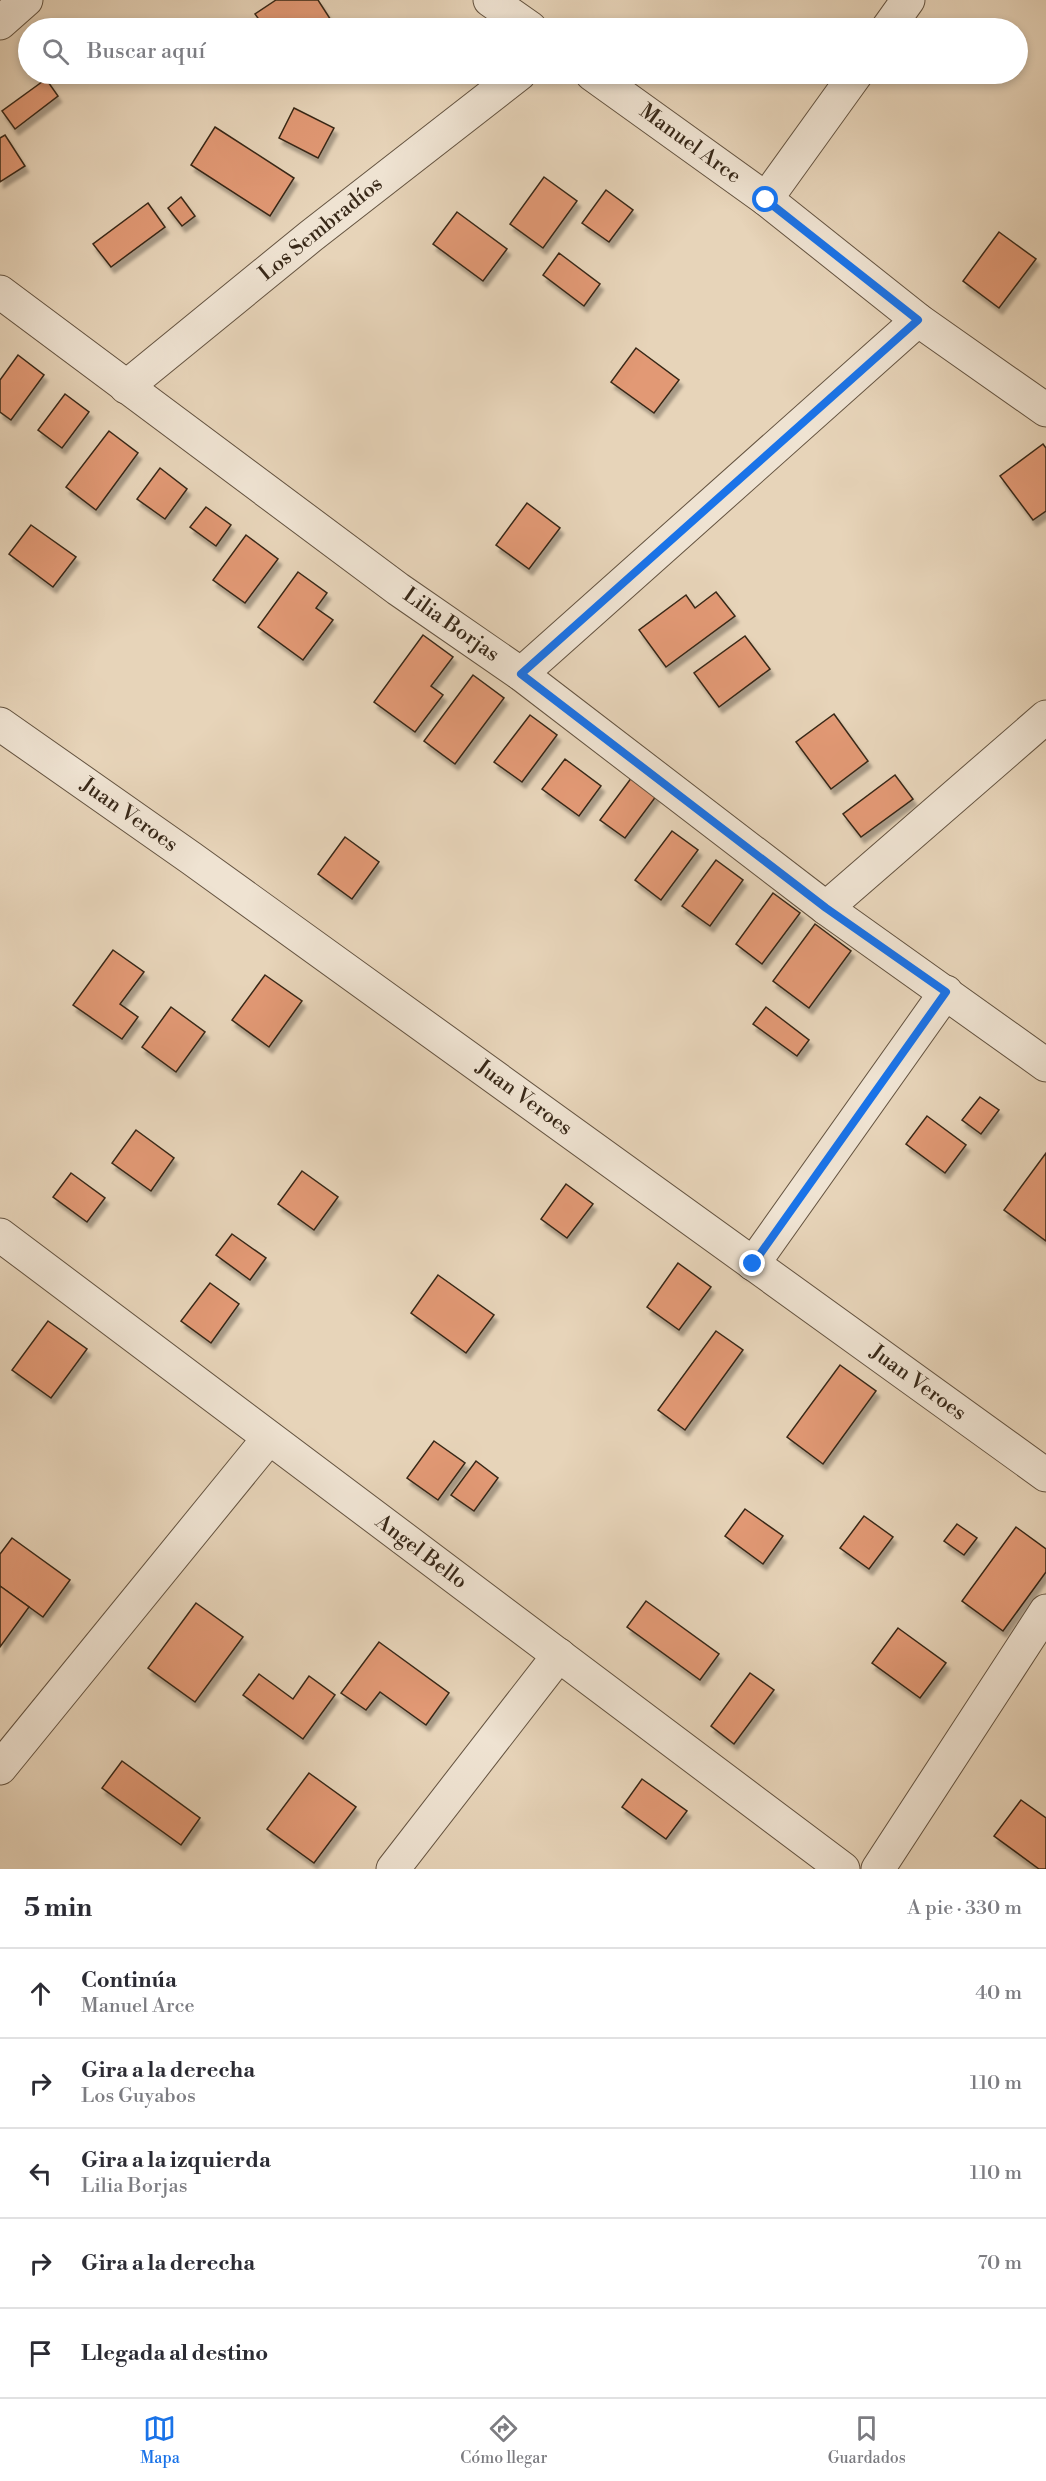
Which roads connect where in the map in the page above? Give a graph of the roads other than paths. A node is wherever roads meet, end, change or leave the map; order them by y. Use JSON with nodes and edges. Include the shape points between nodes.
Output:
{"nodes":[{"id":1,"x":26,"y":0,"type":"edge"},
{"id":2,"x":490,"y":0,"type":"edge"},
{"id":3,"x":908,"y":0,"type":"edge"},
{"id":4,"x":516,"y":18,"type":"edge"},
{"id":5,"x":895,"y":18,"type":"edge"},
{"id":6,"x":0,"y":23,"type":"edge"},
{"id":7,"x":506,"y":84,"type":"edge"},
{"id":8,"x":606,"y":84,"type":"edge"},
{"id":9,"x":849,"y":84,"type":"edge"},
{"id":10,"x":766,"y":200,"type":"junction"},
{"id":11,"x":0,"y":292,"type":"edge"},
{"id":12,"x":918,"y":320,"type":"junction"},
{"id":13,"x":126,"y":387,"type":"junction"},
{"id":14,"x":1046,"y":410,"type":"edge"},
{"id":15,"x":521,"y":674,"type":"junction"},
{"id":16,"x":1046,"y":717,"type":"edge"},
{"id":17,"x":0,"y":724,"type":"edge"},
{"id":18,"x":826,"y":908,"type":"junction"},
{"id":19,"x":946,"y":992,"type":"junction"},
{"id":20,"x":1046,"y":1065,"type":"edge"},
{"id":21,"x":0,"y":1235,"type":"edge"},
{"id":22,"x":753,"y":1264,"type":"junction"},
{"id":23,"x":269,"y":1438,"type":"junction"},
{"id":24,"x":1046,"y":1475,"type":"edge"},
{"id":25,"x":1046,"y":1611,"type":"edge"},
{"id":26,"x":559,"y":1655,"type":"junction"},
{"id":27,"x":0,"y":1768,"type":"edge"},
{"id":28,"x":393,"y":1869,"type":"edge"},
{"id":29,"x":843,"y":1869,"type":"edge"},
{"id":30,"x":878,"y":1869,"type":"edge"}],
"edges":[{"from":1,"to":6,"type":"street"},
{"from":2,"to":4,"type":"street"},
{"from":3,"to":5,"type":"street"},
{"from":7,"to":13,"type":"street","name":"Los Sembradíos"},
{"from":8,"to":10,"type":"street","name":"Manuel Arce"},
{"from":9,"to":10,"type":"street"},
{"from":10,"to":12,"type":"street","name":"Manuel Arce"},
{"from":11,"to":13,"type":"street","name":"Lilia Borjas"},
{"from":12,"to":14,"type":"street","name":"Manuel Arce"},
{"from":12,"to":15,"type":"street"},
{"from":13,"to":15,"type":"street","name":"Lilia Borjas","via":[[398,589]]},
{"from":15,"to":18,"type":"street","name":"Lilia Borjas"},
{"from":16,"to":18,"type":"street"},
{"from":17,"to":22,"type":"street","name":"Juan Veroes"},
{"from":18,"to":19,"type":"street","name":"Lilia Borjas"},
{"from":19,"to":20,"type":"street","name":"Lilia Borjas"},
{"from":19,"to":22,"type":"street"},
{"from":21,"to":23,"type":"street","name":"Angel Bello"},
{"from":22,"to":24,"type":"street","name":"Juan Veroes"},
{"from":23,"to":26,"type":"street","name":"Angel Bello"},
{"from":23,"to":27,"type":"street"},
{"from":25,"to":30,"type":"street"},
{"from":26,"to":28,"type":"street"},
{"from":26,"to":29,"type":"street","name":"Angel Bello"}]}
